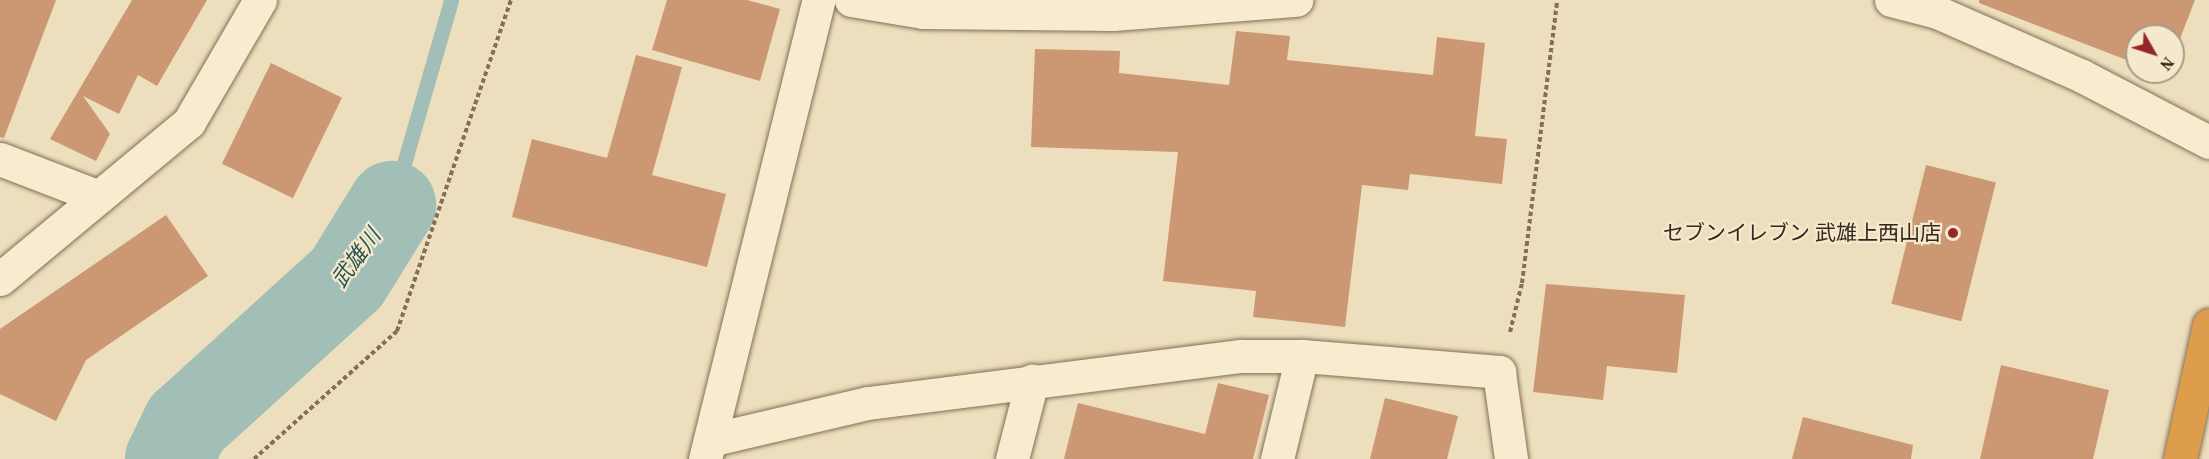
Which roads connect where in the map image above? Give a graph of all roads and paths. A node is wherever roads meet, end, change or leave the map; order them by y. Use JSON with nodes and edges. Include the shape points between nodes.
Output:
{"nodes":[{"id":1,"x":260,"y":0,"type":"edge"},
{"id":2,"x":511,"y":0,"type":"edge"},
{"id":3,"x":819,"y":0,"type":"edge"},
{"id":4,"x":851,"y":0,"type":"edge"},
{"id":5,"x":1296,"y":0,"type":"edge"},
{"id":6,"x":1557,"y":0,"type":"edge"},
{"id":7,"x":1891,"y":0,"type":"edge"},
{"id":8,"x":2209,"y":142,"type":"edge"},
{"id":9,"x":0,"y":159,"type":"edge"},
{"id":10,"x":99,"y":197,"type":"junction"},
{"id":11,"x":0,"y":279,"type":"edge"},
{"id":12,"x":2209,"y":325,"type":"edge"},
{"id":13,"x":1302,"y":357,"type":"junction"},
{"id":14,"x":1499,"y":372,"type":"junction"},
{"id":15,"x":1032,"y":381,"type":"junction"},
{"id":16,"x":708,"y":449,"type":"edge"},
{"id":17,"x":254,"y":459,"type":"edge"},
{"id":18,"x":1012,"y":459,"type":"edge"},
{"id":19,"x":1277,"y":459,"type":"edge"},
{"id":20,"x":1511,"y":459,"type":"edge"},
{"id":21,"x":2180,"y":459,"type":"edge"}],
"edges":[{"from":1,"to":10,"type":"street","via":[[189,122]]},
{"from":2,"to":17,"type":"path","via":[[397,331]]},
{"from":3,"to":16,"type":"street"},
{"from":4,"to":5,"type":"street","via":[[923,12],[1113,14]]},
{"from":6,"to":14,"type":"path","via":[[1522,284]]},
{"from":7,"to":8,"type":"street","via":[[1937,12],[2082,76]]},
{"from":9,"to":10,"type":"street"},
{"from":10,"to":11,"type":"street"},
{"from":12,"to":21,"type":"highway"},
{"from":13,"to":14,"type":"street"},
{"from":13,"to":15,"type":"street","via":[[1241,356]]},
{"from":13,"to":19,"type":"street"},
{"from":14,"to":20,"type":"street"},
{"from":15,"to":16,"type":"street","via":[[868,403]]},
{"from":15,"to":18,"type":"street"}]}
